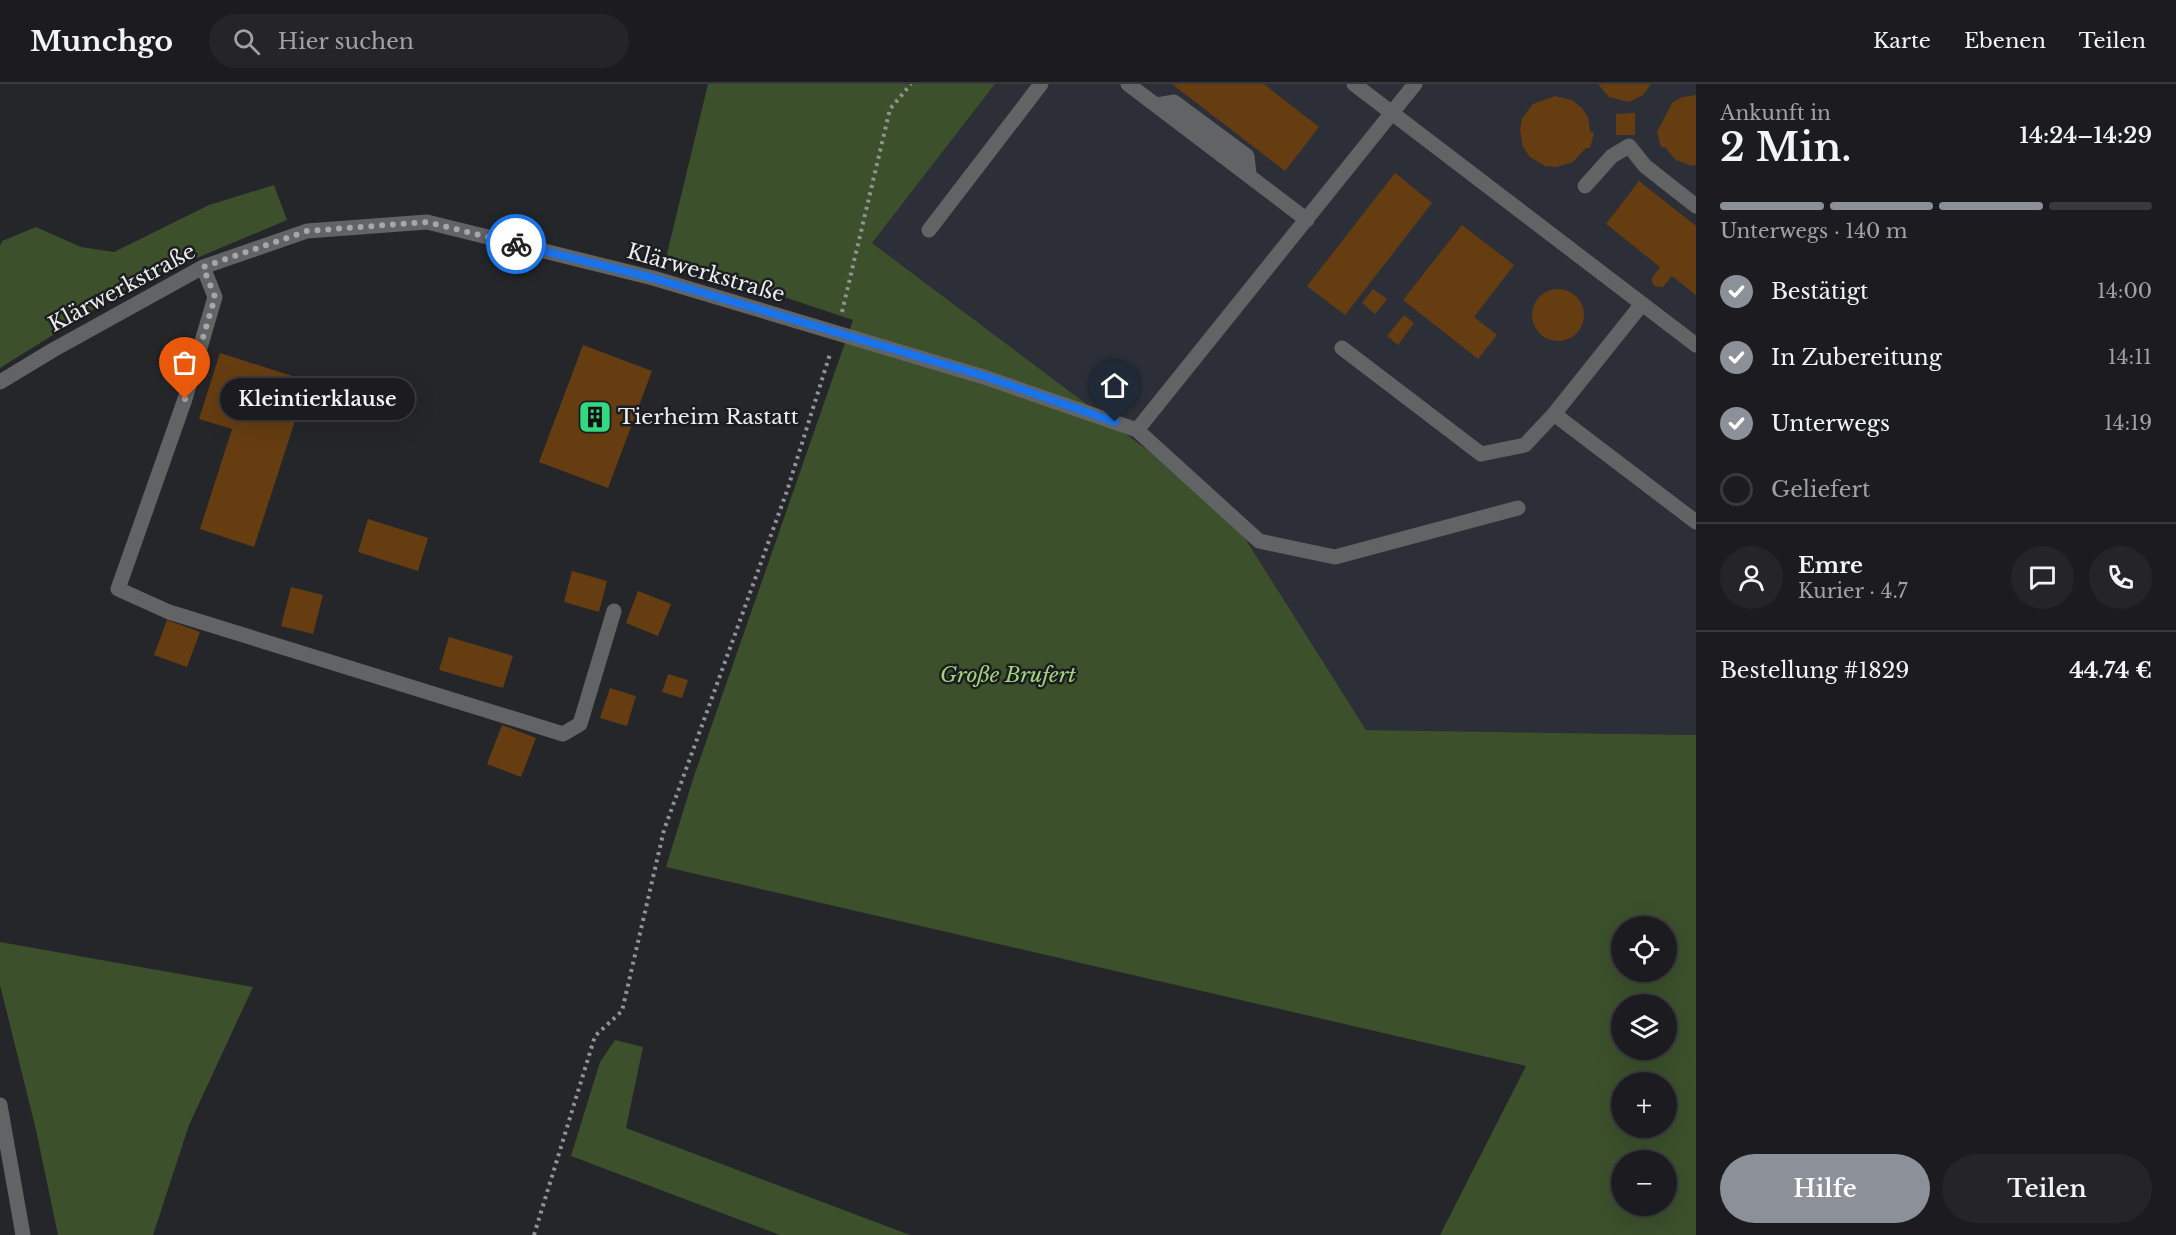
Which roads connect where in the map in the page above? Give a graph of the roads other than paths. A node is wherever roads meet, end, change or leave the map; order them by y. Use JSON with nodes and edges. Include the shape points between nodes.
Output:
{"nodes":[{"id":1,"x":1041,"y":84,"type":"edge"},
{"id":2,"x":1128,"y":84,"type":"edge"},
{"id":3,"x":1354,"y":84,"type":"edge"},
{"id":4,"x":1415,"y":84,"type":"edge"},
{"id":5,"x":1392,"y":113,"type":"junction"},
{"id":6,"x":1585,"y":186,"type":"dead end"},
{"id":7,"x":1696,"y":206,"type":"edge"},
{"id":8,"x":1308,"y":220,"type":"junction"},
{"id":9,"x":929,"y":230,"type":"dead end"},
{"id":10,"x":203,"y":267,"type":"junction"},
{"id":11,"x":1642,"y":304,"type":"junction"},
{"id":12,"x":1696,"y":345,"type":"edge"},
{"id":13,"x":1342,"y":348,"type":"dead end"},
{"id":14,"x":0,"y":382,"type":"edge"},
{"id":15,"x":1554,"y":414,"type":"junction"},
{"id":16,"x":1137,"y":430,"type":"junction"},
{"id":17,"x":1518,"y":508,"type":"dead end"},
{"id":18,"x":1696,"y":522,"type":"edge"},
{"id":19,"x":614,"y":611,"type":"dead end"},
{"id":20,"x":0,"y":1105,"type":"edge"},
{"id":21,"x":23,"y":1235,"type":"edge"}],
"edges":[{"from":1,"to":9,"type":"street"},
{"from":2,"to":8,"type":"street"},
{"from":3,"to":5,"type":"street"},
{"from":4,"to":5,"type":"street"},
{"from":5,"to":8,"type":"street"},
{"from":5,"to":11,"type":"street"},
{"from":6,"to":7,"type":"street","via":[[1612,156],[1629,146],[1645,166]]},
{"from":8,"to":16,"type":"street"},
{"from":10,"to":14,"type":"street","name":"Klärwerkstraße"},
{"from":10,"to":16,"type":"street","name":"Klärwerkstraße","via":[[307,231],[427,222],[653,278],[984,376]]},
{"from":10,"to":19,"type":"street","via":[[215,297],[185,399],[118,589],[169,612],[563,734],[580,724]]},
{"from":11,"to":12,"type":"street"},
{"from":11,"to":15,"type":"street"},
{"from":13,"to":15,"type":"street","via":[[1481,454],[1525,445]]},
{"from":15,"to":18,"type":"street"},
{"from":16,"to":17,"type":"street","via":[[1259,541],[1335,556]]},
{"from":20,"to":21,"type":"street"}]}
